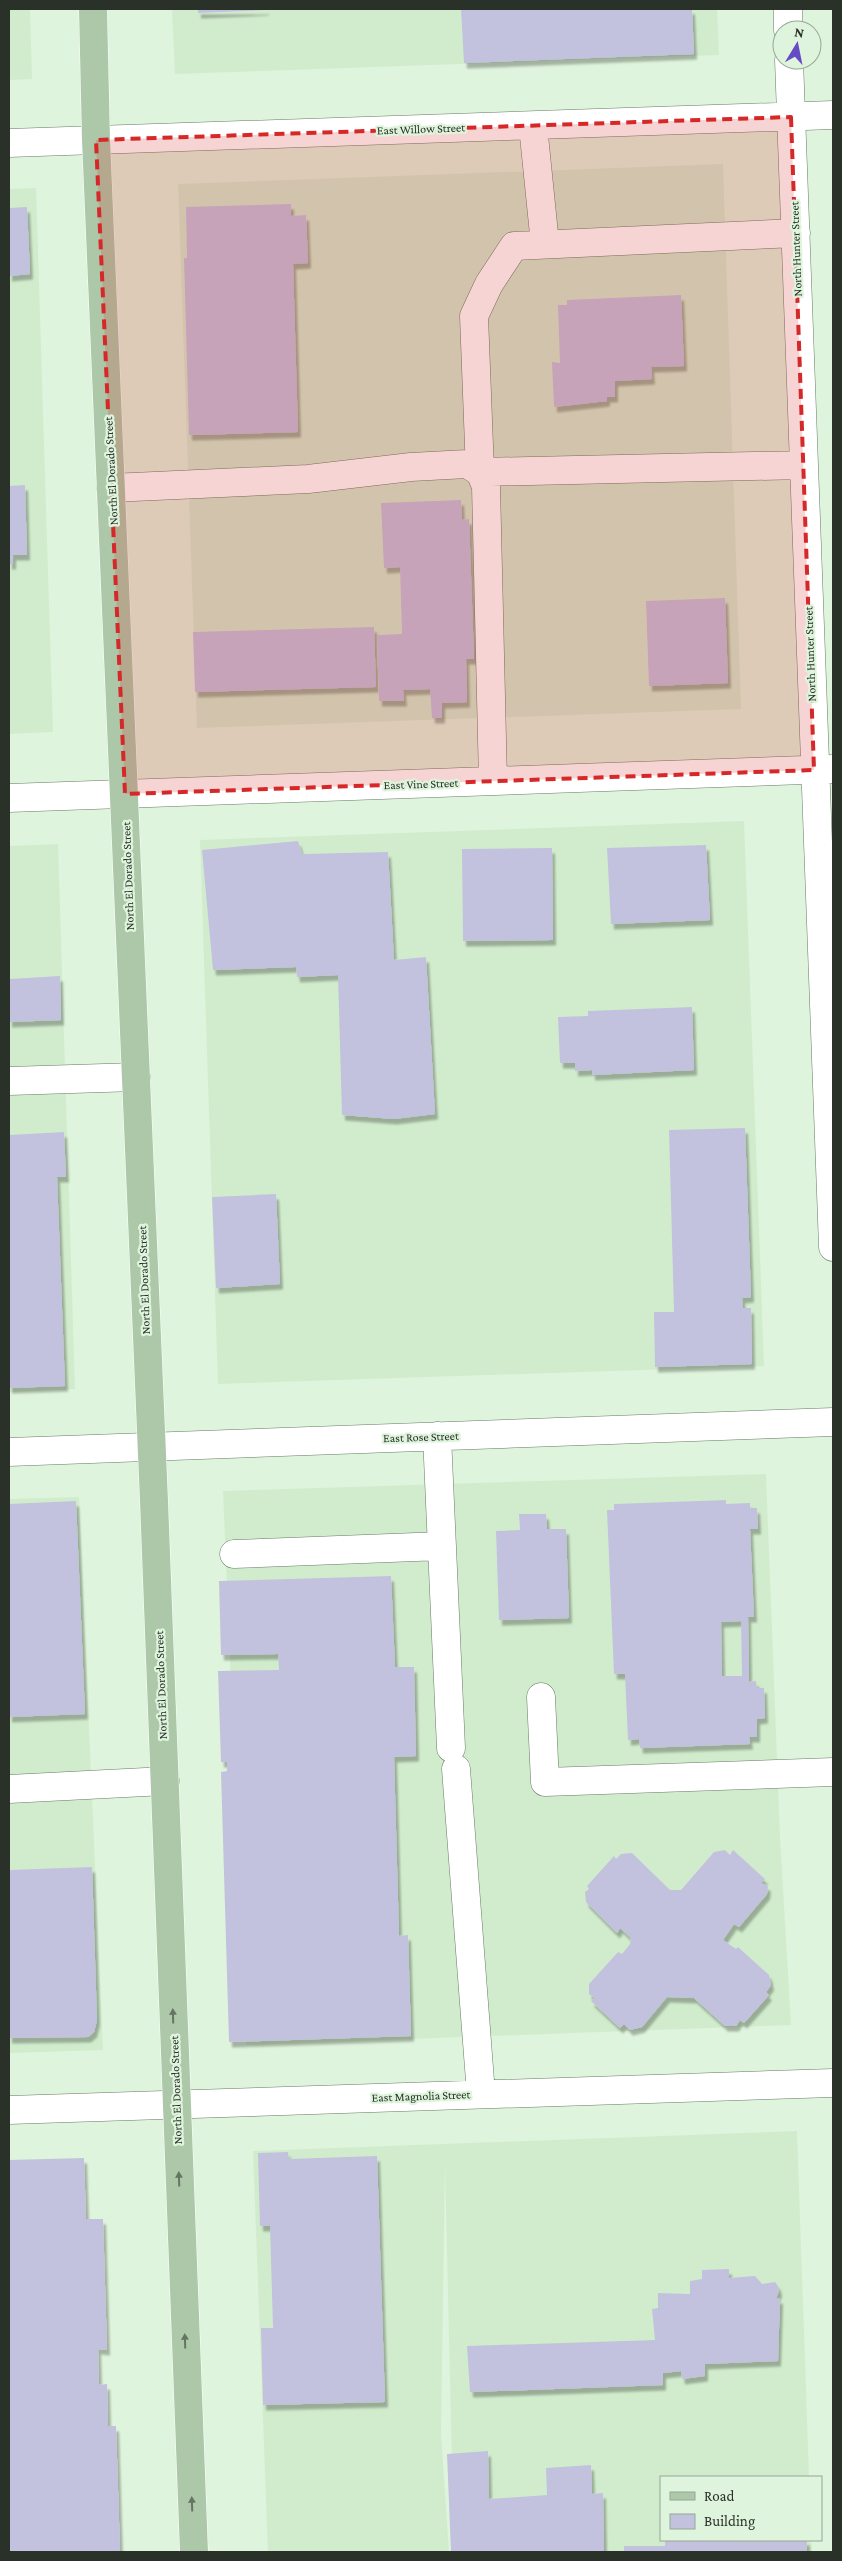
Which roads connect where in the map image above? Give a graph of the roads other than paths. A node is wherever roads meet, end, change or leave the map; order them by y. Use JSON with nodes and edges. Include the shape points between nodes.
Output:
{"nodes":[{"id":1,"x":93,"y":9,"type":"edge"},
{"id":2,"x":790,"y":70,"type":"edge"},
{"id":3,"x":833,"y":115,"type":"edge"},
{"id":4,"x":792,"y":117,"type":"junction"},
{"id":5,"x":533,"y":126,"type":"junction"},
{"id":6,"x":96,"y":140,"type":"junction"},
{"id":7,"x":9,"y":144,"type":"edge"},
{"id":8,"x":796,"y":233,"type":"junction"},
{"id":9,"x":545,"y":244,"type":"junction"},
{"id":10,"x":804,"y":465,"type":"junction"},
{"id":11,"x":480,"y":472,"type":"junction"},
{"id":12,"x":112,"y":488,"type":"junction"},
{"id":13,"x":824,"y":769,"type":"edge"},
{"id":14,"x":493,"y":781,"type":"junction"},
{"id":15,"x":125,"y":794,"type":"junction"},
{"id":16,"x":9,"y":798,"type":"edge"},
{"id":17,"x":136,"y":1077,"type":"junction"},
{"id":18,"x":9,"y":1081,"type":"edge"},
{"id":19,"x":833,"y":1247,"type":"edge"},
{"id":20,"x":833,"y":1422,"type":"edge"},
{"id":21,"x":437,"y":1436,"type":"junction"},
{"id":22,"x":150,"y":1446,"type":"junction"},
{"id":23,"x":9,"y":1452,"type":"edge"},
{"id":24,"x":442,"y":1546,"type":"junction"},
{"id":25,"x":234,"y":1554,"type":"dead end"},
{"id":26,"x":541,"y":1697,"type":"dead end"},
{"id":27,"x":833,"y":1772,"type":"edge"},
{"id":28,"x":165,"y":1781,"type":"junction"},
{"id":29,"x":9,"y":1789,"type":"edge"},
{"id":30,"x":833,"y":2083,"type":"edge"},
{"id":31,"x":481,"y":2094,"type":"junction"},
{"id":32,"x":176,"y":2105,"type":"junction"},
{"id":33,"x":9,"y":2110,"type":"edge"},
{"id":34,"x":194,"y":2552,"type":"edge"}],
"edges":[{"from":1,"to":6,"type":"main road","name":"North El Dorado Street"},
{"from":2,"to":4,"type":"street","name":"North Hunter Street"},
{"from":3,"to":4,"type":"street","name":"East Willow Street"},
{"from":4,"to":5,"type":"street","name":"East Willow Street"},
{"from":4,"to":8,"type":"street","name":"North Hunter Street"},
{"from":5,"to":6,"type":"street","name":"East Willow Street"},
{"from":5,"to":9,"type":"street"},
{"from":6,"to":7,"type":"street","name":"East Willow Street"},
{"from":6,"to":12,"type":"main road","name":"North El Dorado Street"},
{"from":8,"to":9,"type":"street"},
{"from":8,"to":10,"type":"street","name":"North Hunter Street"},
{"from":9,"to":11,"type":"street","via":[[514,246],[489,284],[474,316]]},
{"from":10,"to":11,"type":"street"},
{"from":10,"to":13,"type":"street","name":"North Hunter Street"},
{"from":11,"to":12,"type":"street","via":[[467,464],[308,479]]},
{"from":11,"to":14,"type":"street","via":[[486,486]]},
{"from":12,"to":15,"type":"main road","name":"North El Dorado Street"},
{"from":13,"to":14,"type":"street","name":"East Vine Street"},
{"from":13,"to":19,"type":"street","name":"North Hunter Street"},
{"from":14,"to":15,"type":"street","name":"East Vine Street"},
{"from":15,"to":16,"type":"street","name":"East Vine Street"},
{"from":15,"to":17,"type":"main road","name":"North El Dorado Street"},
{"from":17,"to":18,"type":"street"},
{"from":17,"to":22,"type":"main road","name":"North El Dorado Street"},
{"from":20,"to":21,"type":"street","name":"East Rose Street"},
{"from":21,"to":22,"type":"street","name":"East Rose Street"},
{"from":21,"to":24,"type":"street"},
{"from":22,"to":23,"type":"street","name":"East Rose Street"},
{"from":22,"to":28,"type":"main road","name":"North El Dorado Street"},
{"from":24,"to":25,"type":"street"},
{"from":24,"to":31,"type":"street","via":[[453,1758]]},
{"from":26,"to":27,"type":"street","via":[[545,1782]]},
{"from":28,"to":29,"type":"street"},
{"from":32,"to":28,"type":"main road","name":"North El Dorado Street","one_way":true},
{"from":30,"to":31,"type":"street","name":"East Magnolia Street"},
{"from":31,"to":32,"type":"street","name":"East Magnolia Street"},
{"from":32,"to":33,"type":"street","name":"East Magnolia Street"},
{"from":34,"to":32,"type":"main road","name":"North El Dorado Street","one_way":true}]}
